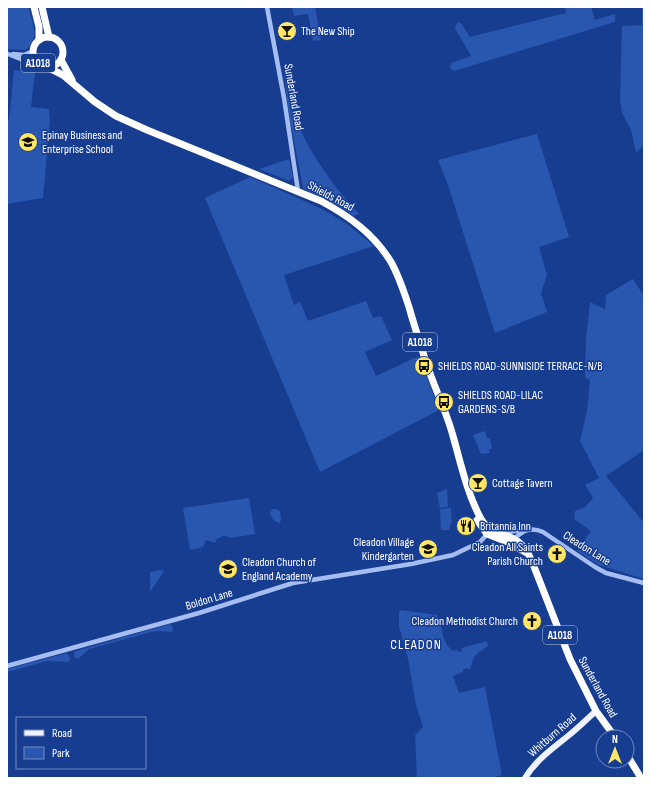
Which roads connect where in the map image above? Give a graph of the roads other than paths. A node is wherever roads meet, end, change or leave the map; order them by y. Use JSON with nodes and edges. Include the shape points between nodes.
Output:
{"nodes":[{"id":1,"x":34,"y":7,"type":"edge"},
{"id":2,"x":42,"y":7,"type":"edge"},
{"id":3,"x":267,"y":7,"type":"edge"},
{"id":4,"x":49,"y":37,"type":"junction"},
{"id":5,"x":39,"y":40,"type":"junction"},
{"id":6,"x":33,"y":51,"type":"junction"},
{"id":7,"x":7,"y":54,"type":"edge"},
{"id":8,"x":61,"y":60,"type":"junction"},
{"id":9,"x":45,"y":67,"type":"junction"},
{"id":10,"x":74,"y":83,"type":"junction"},
{"id":11,"x":298,"y":191,"type":"junction"},
{"id":12,"x":489,"y":532,"type":"junction"},
{"id":13,"x":521,"y":532,"type":"junction"},
{"id":14,"x":501,"y":534,"type":"junction"},
{"id":15,"x":512,"y":541,"type":"junction"},
{"id":16,"x":528,"y":555,"type":"joint"},
{"id":17,"x":644,"y":583,"type":"edge"},
{"id":18,"x":7,"y":666,"type":"edge"},
{"id":19,"x":596,"y":711,"type":"junction"},
{"id":20,"x":608,"y":729,"type":"edge"},
{"id":21,"x":635,"y":768,"type":"edge"},
{"id":22,"x":525,"y":778,"type":"edge"},
{"id":23,"x":641,"y":778,"type":"edge"}],
"edges":[{"from":1,"to":5,"type":"highway","number":"A1018"},
{"from":2,"to":4,"type":"highway","number":"A1018"},
{"from":3,"to":11,"type":"street","name":"Sunderland Road"},
{"from":4,"to":5,"type":"highway","number":"A1018"},
{"from":4,"to":8,"type":"highway","number":"A1018","via":[[62,45]]},
{"from":5,"to":6,"type":"highway","number":"A1018"},
{"from":6,"to":7,"type":"street","via":[[24,55]]},
{"from":6,"to":9,"type":"highway","number":"A1018","via":[[35,60]]},
{"from":7,"to":9,"type":"street"},
{"from":8,"to":9,"type":"highway","number":"A1018","via":[[55,66]]},
{"from":8,"to":10,"type":"highway","name":"Shields Road","number":"A1018"},
{"from":9,"to":10,"type":"highway","name":"Shields Road","number":"A1018"},
{"from":10,"to":11,"type":"highway","name":"Shields Road","number":"A1018","via":[[116,116]]},
{"from":11,"to":12,"type":"highway","name":"Shields Road","number":"A1018","via":[[342,212],[354,221],[391,262],[401,284],[452,434],[468,490]]},
{"from":12,"to":14,"type":"highway","name":"Shields Road","number":"A1018"},
{"from":12,"to":15,"type":"highway","name":"Shields Road","number":"A1018"},
{"from":12,"to":18,"type":"street","name":"Boldon Lane","via":[[480,542],[453,555],[294,583],[199,613]]},
{"from":13,"to":14,"type":"street","name":"Cleadon Lane"},
{"from":13,"to":15,"type":"street"},
{"from":13,"to":17,"type":"street","name":"Cleadon Lane","via":[[540,530],[600,570]]},
{"from":14,"to":15,"type":"highway","name":"Shields Road","number":"A1018"},
{"from":15,"to":16,"type":"highway","name":"Shields Road","number":"A1018","via":[[523,546]]},
{"from":16,"to":19,"type":"highway","name":"Sunderland Road","number":"A1018","via":[[570,659]]},
{"from":19,"to":20,"type":"highway","name":"Sunderland Road","number":"A1018"},
{"from":19,"to":22,"type":"main road","name":"Whitburn Road","via":[[542,757]]},
{"from":21,"to":23,"type":"highway"}]}
